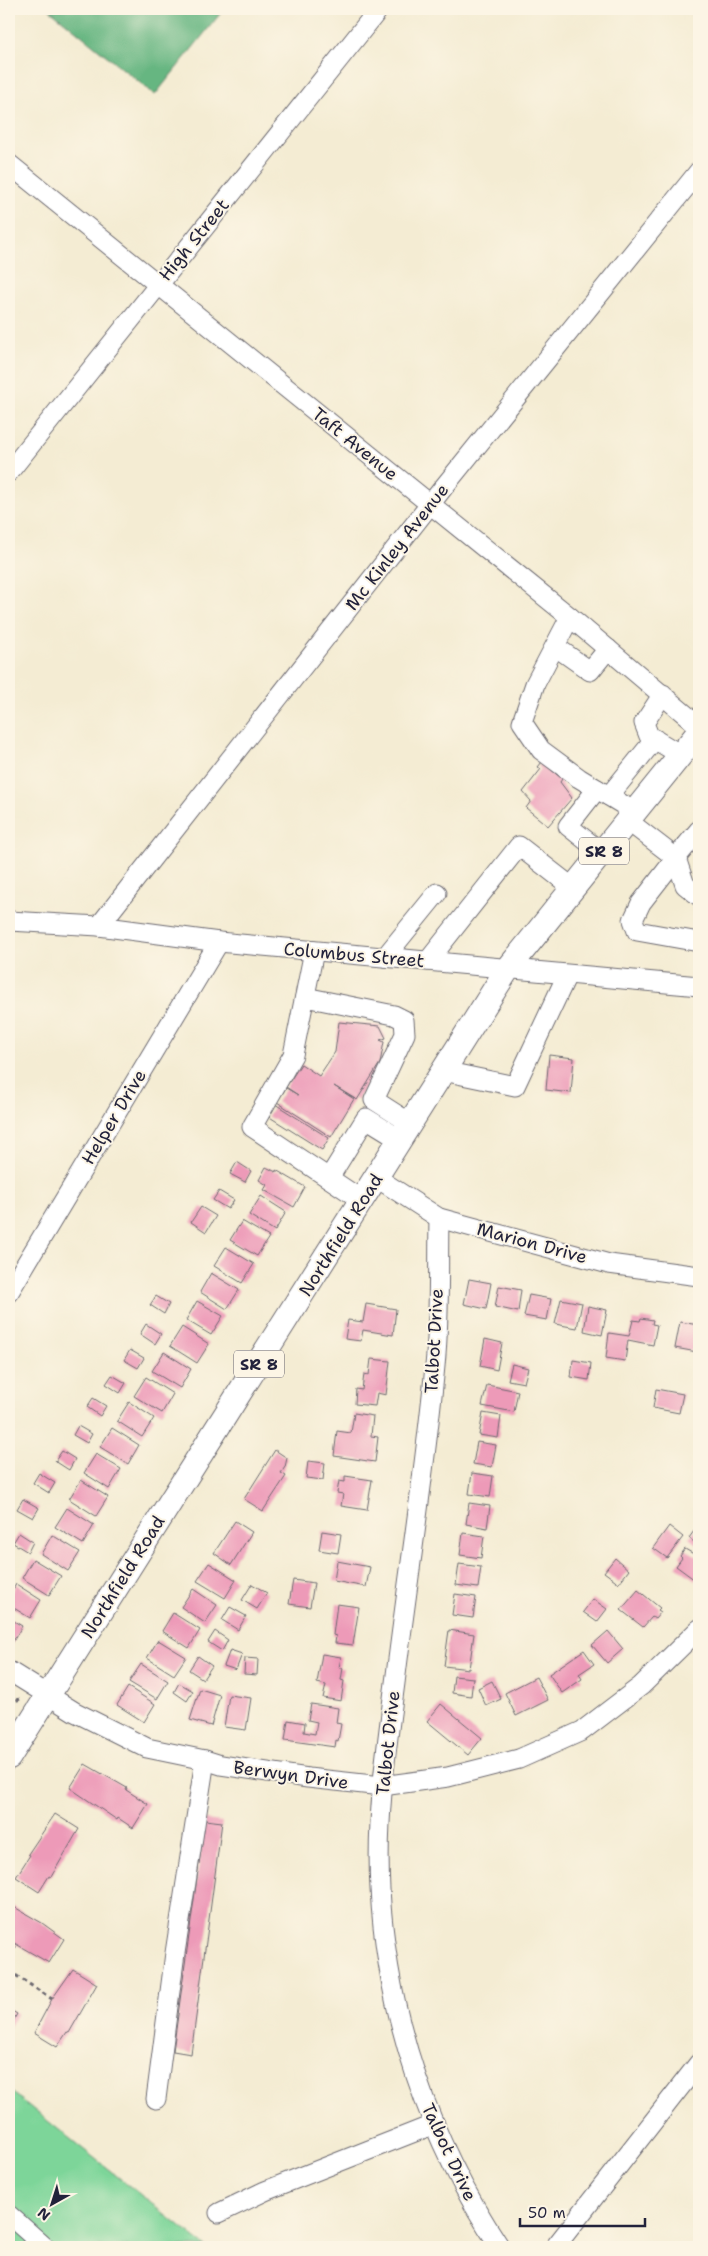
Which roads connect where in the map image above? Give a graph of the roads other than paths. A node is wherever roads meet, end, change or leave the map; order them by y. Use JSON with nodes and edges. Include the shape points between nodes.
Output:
{"nodes":[{"id":1,"x":379,"y":9,"type":"edge"},
{"id":2,"x":9,"y":164,"type":"edge"},
{"id":3,"x":699,"y":171,"type":"edge"},
{"id":4,"x":158,"y":285,"type":"junction"},
{"id":5,"x":9,"y":472,"type":"edge"},
{"id":6,"x":430,"y":505,"type":"junction"},
{"id":7,"x":570,"y":617,"type":"junction"},
{"id":8,"x":556,"y":647,"type":"junction"},
{"id":9,"x":608,"y":649,"type":"junction"},
{"id":10,"x":663,"y":694,"type":"junction"},
{"id":11,"x":699,"y":726,"type":"edge"},
{"id":12,"x":699,"y":732,"type":"edge"},
{"id":13,"x":655,"y":739,"type":"junction"},
{"id":14,"x":681,"y":755,"type":"junction"},
{"id":15,"x":603,"y":793,"type":"junction"},
{"id":16,"x":631,"y":817,"type":"junction"},
{"id":17,"x":699,"y":830,"type":"edge"},
{"id":18,"x":602,"y":853,"type":"junction"},
{"id":19,"x":676,"y":858,"type":"junction"},
{"id":20,"x":573,"y":888,"type":"junction"},
{"id":21,"x":437,"y":893,"type":"dead end"},
{"id":22,"x":699,"y":896,"type":"edge"},
{"id":23,"x":9,"y":921,"type":"edge"},
{"id":24,"x":99,"y":926,"type":"junction"},
{"id":25,"x":218,"y":942,"type":"junction"},
{"id":26,"x":699,"y":942,"type":"edge"},
{"id":27,"x":314,"y":951,"type":"junction"},
{"id":28,"x":385,"y":957,"type":"junction"},
{"id":29,"x":428,"y":961,"type":"junction"},
{"id":30,"x":508,"y":970,"type":"junction"},
{"id":31,"x":567,"y":975,"type":"junction"},
{"id":32,"x":699,"y":986,"type":"edge"},
{"id":33,"x":305,"y":997,"type":"junction"},
{"id":34,"x":443,"y":1071,"type":"junction"},
{"id":35,"x":405,"y":1131,"type":"junction"},
{"id":36,"x":329,"y":1178,"type":"junction"},
{"id":37,"x":377,"y":1178,"type":"junction"},
{"id":38,"x":363,"y":1201,"type":"junction"},
{"id":39,"x":439,"y":1218,"type":"junction"},
{"id":40,"x":699,"y":1276,"type":"edge"},
{"id":41,"x":9,"y":1292,"type":"edge"},
{"id":42,"x":699,"y":1629,"type":"edge"},
{"id":43,"x":9,"y":1671,"type":"edge"},
{"id":44,"x":48,"y":1695,"type":"junction"},
{"id":45,"x":9,"y":1757,"type":"edge"},
{"id":46,"x":206,"y":1760,"type":"junction"},
{"id":47,"x":382,"y":1786,"type":"junction"},
{"id":48,"x":699,"y":2063,"type":"edge"},
{"id":49,"x":156,"y":2099,"type":"dead end"},
{"id":50,"x":435,"y":2124,"type":"junction"},
{"id":51,"x":219,"y":2213,"type":"dead end"},
{"id":52,"x":9,"y":2215,"type":"edge"},
{"id":53,"x":45,"y":2247,"type":"edge"},
{"id":54,"x":500,"y":2247,"type":"edge"},
{"id":55,"x":555,"y":2247,"type":"edge"}],
"edges":[{"from":1,"to":4,"type":"street","name":"High Street"},
{"from":2,"to":4,"type":"street","name":"Taft Avenue"},
{"from":3,"to":6,"type":"street","name":"Mc Kinley Avenue"},
{"from":4,"to":5,"type":"street","name":"High Street"},
{"from":4,"to":6,"type":"street","name":"Taft Avenue"},
{"from":6,"to":7,"type":"street","name":"Taft Avenue"},
{"from":6,"to":24,"type":"street","name":"Mc Kinley Avenue"},
{"from":7,"to":8,"type":"street"},
{"from":7,"to":9,"type":"street","name":"Taft Avenue"},
{"from":8,"to":9,"type":"street","via":[[590,671]]},
{"from":8,"to":15,"type":"street","via":[[535,684],[522,722],[540,750]]},
{"from":9,"to":10,"type":"street","name":"Taft Avenue"},
{"from":10,"to":11,"type":"street","name":"Taft Avenue"},
{"from":10,"to":13,"type":"street","via":[[644,723]]},
{"from":12,"to":14,"type":"main road","name":"Northfield Road","number":"SR 8"},
{"from":13,"to":14,"type":"street"},
{"from":13,"to":15,"type":"street"},
{"from":14,"to":16,"type":"main road","name":"Northfield Road","number":"SR 8"},
{"from":15,"to":16,"type":"street"},
{"from":15,"to":18,"type":"street","via":[[568,826]]},
{"from":16,"to":18,"type":"main road","name":"Northfield Road","number":"SR 8"},
{"from":16,"to":19,"type":"street"},
{"from":17,"to":19,"type":"street"},
{"from":18,"to":20,"type":"main road","name":"Northfield Road","number":"SR 8"},
{"from":19,"to":22,"type":"street","via":[[685,884]]},
{"from":19,"to":26,"type":"street","via":[[641,903],[633,920],[637,931]]},
{"from":20,"to":29,"type":"street","via":[[519,846]]},
{"from":20,"to":30,"type":"main road","name":"Northfield Road","number":"SR 8"},
{"from":21,"to":28,"type":"street"},
{"from":23,"to":24,"type":"street","name":"Columbus Street"},
{"from":24,"to":25,"type":"street","name":"Columbus Street"},
{"from":25,"to":27,"type":"street","name":"Columbus Street"},
{"from":25,"to":41,"type":"street","name":"Helper Drive"},
{"from":27,"to":28,"type":"street","name":"Columbus Street"},
{"from":27,"to":33,"type":"street"},
{"from":28,"to":29,"type":"street","name":"Columbus Street"},
{"from":29,"to":30,"type":"street","name":"Columbus Street"},
{"from":30,"to":31,"type":"street","name":"Columbus Street"},
{"from":30,"to":34,"type":"main road","name":"Northfield Road","number":"SR 8"},
{"from":31,"to":32,"type":"street","name":"Columbus Street"},
{"from":31,"to":34,"type":"street","via":[[515,1086]]},
{"from":33,"to":35,"type":"street","via":[[394,1015],[404,1020],[405,1034],[374,1100]]},
{"from":33,"to":36,"type":"street","via":[[293,1055],[252,1127]]},
{"from":34,"to":35,"type":"main road","name":"Northfield Road","number":"SR 8"},
{"from":35,"to":36,"type":"street","via":[[366,1118]]},
{"from":35,"to":37,"type":"main road","name":"Northfield Road","number":"SR 8"},
{"from":36,"to":38,"type":"street"},
{"from":37,"to":38,"type":"main road","name":"Northfield Road","number":"SR 8"},
{"from":37,"to":39,"type":"street","name":"Marion Drive"},
{"from":38,"to":44,"type":"main road","name":"Northfield Road","number":"SR 8"},
{"from":39,"to":40,"type":"street","name":"Marion Drive","via":[[609,1264]]},
{"from":39,"to":47,"type":"street","name":"Talbot Drive","via":[[435,1365]]},
{"from":42,"to":47,"type":"street","name":"Berwyn Drive","via":[[641,1686],[582,1731],[519,1759],[448,1776]]},
{"from":43,"to":44,"type":"street","name":"Berwyn Drive"},
{"from":44,"to":45,"type":"main road","name":"Northfield Road","number":"SR 8"},
{"from":44,"to":46,"type":"street","name":"Berwyn Drive","via":[[147,1748]]},
{"from":46,"to":47,"type":"street","name":"Berwyn Drive","via":[[221,1765]]},
{"from":46,"to":49,"type":"street","via":[[175,1953]]},
{"from":47,"to":50,"type":"street","name":"Talbot Drive","via":[[380,1888],[390,1976],[407,2054]]},
{"from":48,"to":55,"type":"street"},
{"from":50,"to":51,"type":"street","via":[[265,2191]]},
{"from":50,"to":54,"type":"street","name":"Talbot Drive","via":[[474,2206]]},
{"from":52,"to":53,"type":"street"}]}
